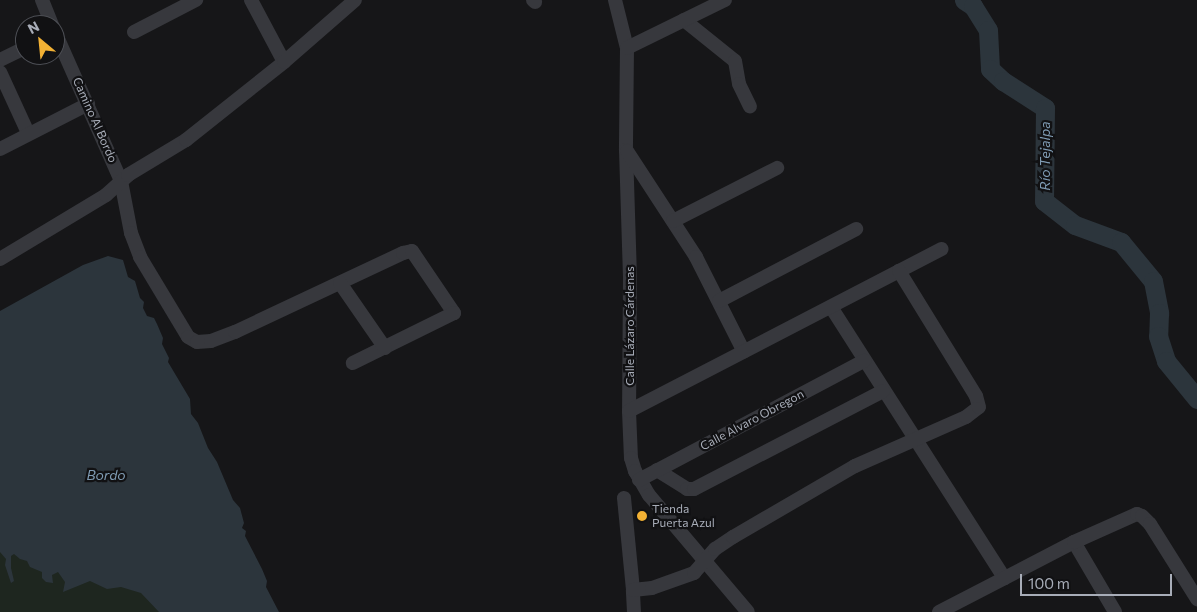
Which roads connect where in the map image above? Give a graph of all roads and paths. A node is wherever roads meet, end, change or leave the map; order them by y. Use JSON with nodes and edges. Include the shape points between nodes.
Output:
{"nodes":[{"id":1,"x":42,"y":0,"type":"edge"},
{"id":2,"x":196,"y":0,"type":"edge"},
{"id":3,"x":251,"y":0,"type":"edge"},
{"id":4,"x":356,"y":0,"type":"edge"},
{"id":5,"x":615,"y":0,"type":"edge"},
{"id":6,"x":725,"y":0,"type":"edge"},
{"id":7,"x":48,"y":15,"type":"edge"},
{"id":8,"x":684,"y":20,"type":"junction"},
{"id":9,"x":134,"y":32,"type":"dead end"},
{"id":10,"x":627,"y":48,"type":"junction"},
{"id":11,"x":15,"y":53,"type":"edge"},
{"id":12,"x":65,"y":54,"type":"edge"},
{"id":13,"x":0,"y":60,"type":"edge"},
{"id":14,"x":284,"y":62,"type":"junction"},
{"id":15,"x":0,"y":72,"type":"edge"},
{"id":16,"x":88,"y":104,"type":"junction"},
{"id":17,"x":750,"y":107,"type":"dead end"},
{"id":18,"x":28,"y":133,"type":"junction"},
{"id":19,"x":0,"y":149,"type":"edge"},
{"id":20,"x":626,"y":150,"type":"junction"},
{"id":21,"x":777,"y":168,"type":"dead end"},
{"id":22,"x":121,"y":181,"type":"junction"},
{"id":23,"x":673,"y":221,"type":"junction"},
{"id":24,"x":856,"y":229,"type":"dead end"},
{"id":25,"x":941,"y":249,"type":"dead end"},
{"id":26,"x":0,"y":259,"type":"edge"},
{"id":27,"x":899,"y":271,"type":"junction"},
{"id":28,"x":340,"y":283,"type":"junction"},
{"id":29,"x":719,"y":301,"type":"junction"},
{"id":30,"x":830,"y":307,"type":"junction"},
{"id":31,"x":385,"y":348,"type":"junction"},
{"id":32,"x":744,"y":352,"type":"junction"},
{"id":33,"x":864,"y":361,"type":"junction"},
{"id":34,"x":353,"y":363,"type":"dead end"},
{"id":35,"x":883,"y":391,"type":"junction"},
{"id":36,"x":629,"y":411,"type":"junction"},
{"id":37,"x":915,"y":441,"type":"junction"},
{"id":38,"x":657,"y":470,"type":"junction"},
{"id":39,"x":640,"y":480,"type":"junction"},
{"id":40,"x":624,"y":498,"type":"dead end"},
{"id":41,"x":1074,"y":542,"type":"junction"},
{"id":42,"x":706,"y":561,"type":"junction"},
{"id":43,"x":1004,"y":578,"type":"junction"},
{"id":44,"x":634,"y":590,"type":"junction"},
{"id":45,"x":1197,"y":599,"type":"edge"},
{"id":46,"x":634,"y":612,"type":"edge"},
{"id":47,"x":748,"y":612,"type":"edge"},
{"id":48,"x":939,"y":612,"type":"edge"},
{"id":49,"x":1115,"y":612,"type":"edge"}],
"edges":[{"from":1,"to":7,"type":"street"},
{"from":2,"to":9,"type":"street"},
{"from":3,"to":14,"type":"street"},
{"from":4,"to":14,"type":"street"},
{"from":5,"to":10,"type":"street","name":"Calle Lázaro Cárdenas"},
{"from":6,"to":8,"type":"street"},
{"from":8,"to":10,"type":"street"},
{"from":8,"to":17,"type":"street","via":[[735,61],[739,84]]},
{"from":10,"to":20,"type":"street","name":"Calle Lázaro Cárdenas"},
{"from":11,"to":13,"type":"street"},
{"from":12,"to":16,"type":"street","name":"Camino Al Bordo"},
{"from":14,"to":22,"type":"street","via":[[186,140]]},
{"from":15,"to":18,"type":"street"},
{"from":16,"to":18,"type":"street"},
{"from":16,"to":22,"type":"street","name":"Camino Al Bordo"},
{"from":18,"to":19,"type":"street"},
{"from":20,"to":23,"type":"street"},
{"from":20,"to":36,"type":"street","name":"Calle Lázaro Cárdenas","via":[[631,285]]},
{"from":21,"to":23,"type":"street"},
{"from":22,"to":26,"type":"street","via":[[106,195]]},
{"from":22,"to":28,"type":"street","name":"Camino Al Bordo","via":[[131,233],[140,257],[180,327],[197,342],[211,341],[235,332]]},
{"from":23,"to":29,"type":"street"},
{"from":24,"to":29,"type":"street"},
{"from":25,"to":27,"type":"street"},
{"from":27,"to":30,"type":"street"},
{"from":27,"to":37,"type":"street","via":[[976,396],[979,407],[966,417]]},
{"from":28,"to":31,"type":"street"},
{"from":28,"to":31,"type":"street","via":[[403,253],[412,252],[454,313]]},
{"from":29,"to":32,"type":"street"},
{"from":30,"to":32,"type":"street"},
{"from":30,"to":33,"type":"street"},
{"from":31,"to":34,"type":"street"},
{"from":32,"to":36,"type":"street"},
{"from":33,"to":35,"type":"street"},
{"from":33,"to":38,"type":"street","name":"Calle Alvaro Obregon"},
{"from":35,"to":37,"type":"street"},
{"from":35,"to":38,"type":"street","via":[[694,489],[687,490]]},
{"from":36,"to":39,"type":"street","name":"Calle Lázaro Cárdenas","via":[[630,458]]},
{"from":37,"to":42,"type":"street","via":[[842,474],[733,537]]},
{"from":37,"to":43,"type":"street"},
{"from":38,"to":39,"type":"street","name":"Calle Alvaro Obregon"},
{"from":39,"to":42,"type":"street","name":"Calle Lázaro Cárdenas"},
{"from":40,"to":44,"type":"street"},
{"from":41,"to":43,"type":"street"},
{"from":41,"to":45,"type":"street","via":[[1127,517],[1142,516]]},
{"from":41,"to":49,"type":"street"},
{"from":42,"to":44,"type":"street","via":[[686,577]]},
{"from":42,"to":47,"type":"street","name":"Calle Lázaro Cárdenas"},
{"from":43,"to":48,"type":"street"},
{"from":44,"to":46,"type":"street"}]}
